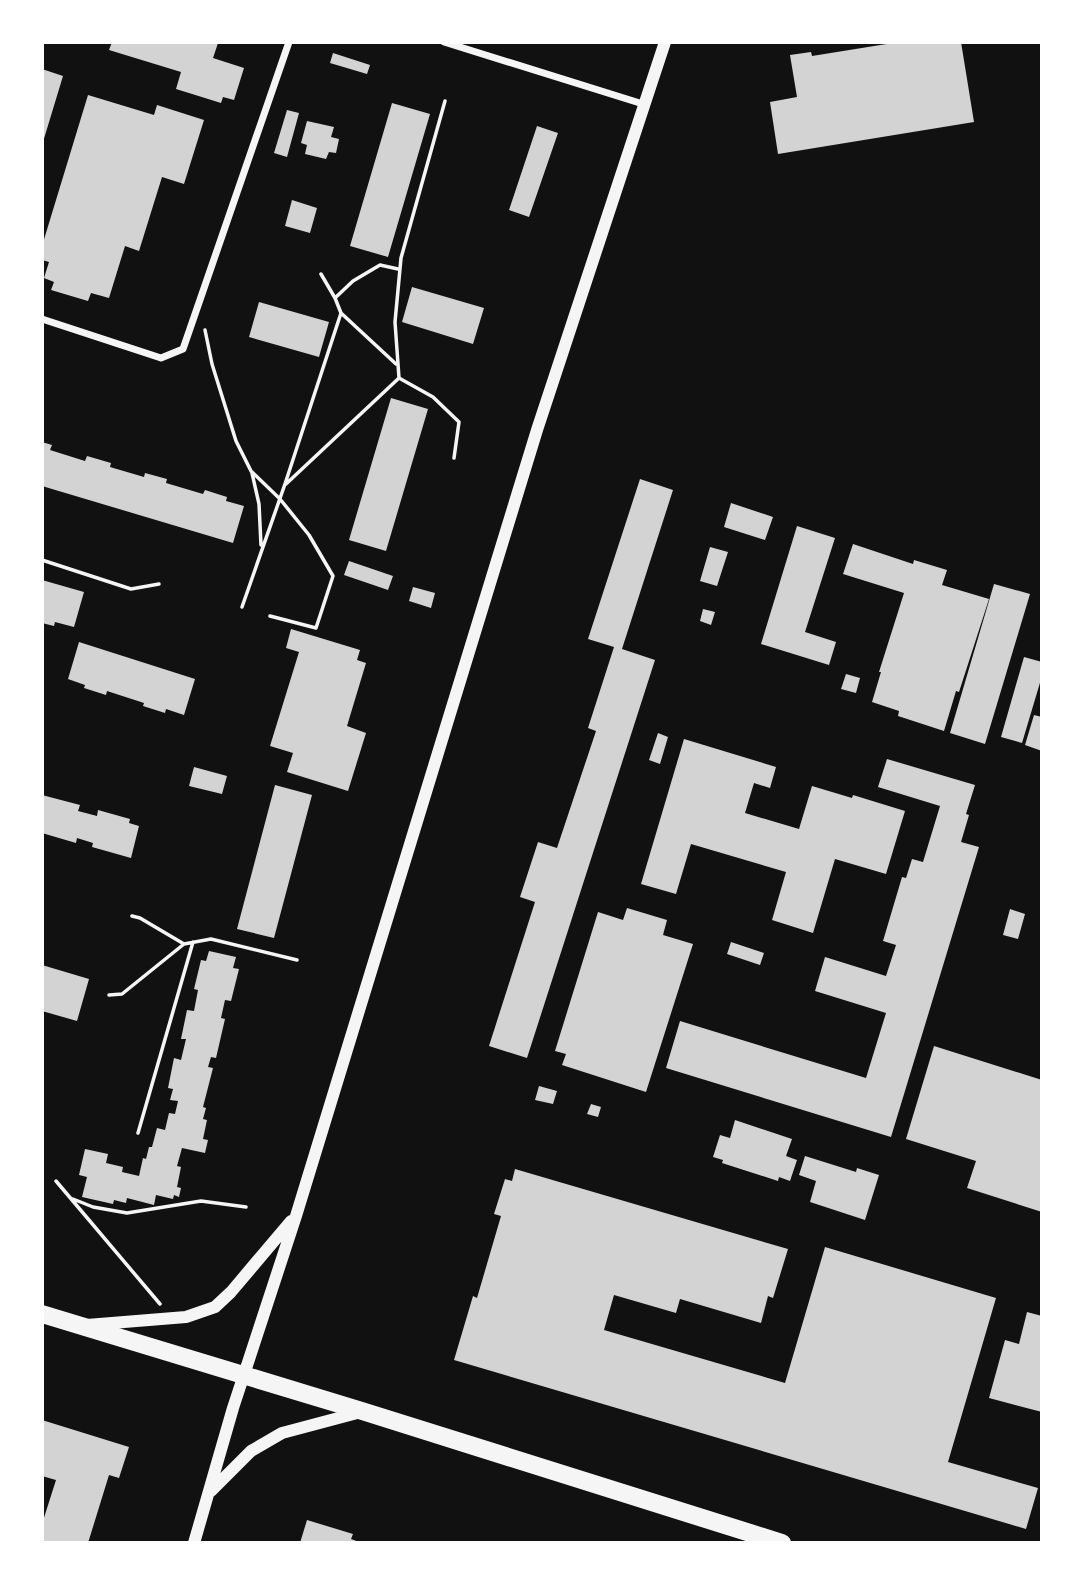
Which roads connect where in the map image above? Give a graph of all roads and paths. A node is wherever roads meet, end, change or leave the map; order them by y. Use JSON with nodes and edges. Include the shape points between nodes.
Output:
{"nodes":[{"id":1,"x":289,"y":42,"type":"edge"},
{"id":2,"x":444,"y":42,"type":"edge"},
{"id":3,"x":665,"y":42,"type":"edge"},
{"id":4,"x":445,"y":101,"type":"dead end"},
{"id":5,"x":643,"y":104,"type":"junction"},
{"id":6,"x":399,"y":270,"type":"junction"},
{"id":7,"x":321,"y":274,"type":"dead end"},
{"id":8,"x":335,"y":298,"type":"junction"},
{"id":9,"x":199,"y":304,"type":"junction"},
{"id":10,"x":341,"y":313,"type":"junction"},
{"id":11,"x":42,"y":319,"type":"edge"},
{"id":12,"x":397,"y":366,"type":"junction"},
{"id":13,"x":399,"y":378,"type":"junction"},
{"id":14,"x":454,"y":458,"type":"dead end"},
{"id":15,"x":251,"y":471,"type":"junction"},
{"id":16,"x":285,"y":484,"type":"junction"},
{"id":17,"x":280,"y":499,"type":"junction"},
{"id":18,"x":261,"y":550,"type":"junction"},
{"id":19,"x":42,"y":560,"type":"edge"},
{"id":20,"x":159,"y":584,"type":"dead end"},
{"id":21,"x":242,"y":607,"type":"dead end"},
{"id":22,"x":270,"y":616,"type":"dead end"},
{"id":23,"x":132,"y":916,"type":"dead end"},
{"id":24,"x":193,"y":942,"type":"junction"},
{"id":25,"x":184,"y":944,"type":"junction"},
{"id":26,"x":297,"y":960,"type":"dead end"},
{"id":27,"x":108,"y":995,"type":"dead end"},
{"id":28,"x":138,"y":1133,"type":"dead end"},
{"id":29,"x":56,"y":1181,"type":"dead end"},
{"id":30,"x":71,"y":1198,"type":"junction"},
{"id":31,"x":246,"y":1207,"type":"dead end"},
{"id":32,"x":296,"y":1216,"type":"junction"},
{"id":33,"x":42,"y":1314,"type":"edge"},
{"id":34,"x":172,"y":1319,"type":"junction"},
{"id":35,"x":79,"y":1325,"type":"junction"},
{"id":36,"x":243,"y":1376,"type":"junction"},
{"id":37,"x":362,"y":1411,"type":"junction"},
{"id":38,"x":208,"y":1494,"type":"junction"},
{"id":39,"x":194,"y":1543,"type":"edge"},
{"id":40,"x":782,"y":1543,"type":"edge"}],
"edges":[{"from":1,"to":9,"type":"street"},
{"from":2,"to":5,"type":"street"},
{"from":3,"to":5,"type":"street"},
{"from":4,"to":6,"type":"path"},
{"from":5,"to":32,"type":"street","via":[[537,430]]},
{"from":6,"to":8,"type":"path","via":[[380,265]]},
{"from":6,"to":12,"type":"path"},
{"from":7,"to":8,"type":"path"},
{"from":8,"to":10,"type":"path"},
{"from":9,"to":11,"type":"street","via":[[183,349],[161,358]]},
{"from":9,"to":15,"type":"path","via":[[212,364],[236,441]]},
{"from":10,"to":12,"type":"path"},
{"from":10,"to":16,"type":"path"},
{"from":12,"to":13,"type":"path"},
{"from":13,"to":14,"type":"path","via":[[433,397],[459,422]]},
{"from":13,"to":16,"type":"path"},
{"from":15,"to":17,"type":"path"},
{"from":15,"to":18,"type":"path","via":[[259,504]]},
{"from":16,"to":17,"type":"path"},
{"from":17,"to":18,"type":"path"},
{"from":17,"to":22,"type":"path","via":[[333,576],[316,628]]},
{"from":18,"to":21,"type":"path"},
{"from":19,"to":20,"type":"path","via":[[131,589]]},
{"from":23,"to":25,"type":"path"},
{"from":24,"to":25,"type":"path"},
{"from":24,"to":26,"type":"path","via":[[211,939]]},
{"from":24,"to":28,"type":"path"},
{"from":25,"to":27,"type":"path","via":[[122,994]]},
{"from":29,"to":30,"type":"path"},
{"from":30,"to":31,"type":"path","via":[[127,1213],[201,1201]]},
{"from":30,"to":34,"type":"path"},
{"from":32,"to":34,"type":"street","via":[[215,1307]]},
{"from":32,"to":36,"type":"street"},
{"from":33,"to":35,"type":"main road"},
{"from":34,"to":35,"type":"street"},
{"from":35,"to":36,"type":"main road"},
{"from":36,"to":37,"type":"main road"},
{"from":36,"to":38,"type":"street"},
{"from":37,"to":38,"type":"street","via":[[282,1433],[251,1451]]},
{"from":37,"to":40,"type":"main road"},
{"from":38,"to":39,"type":"street"}]}
